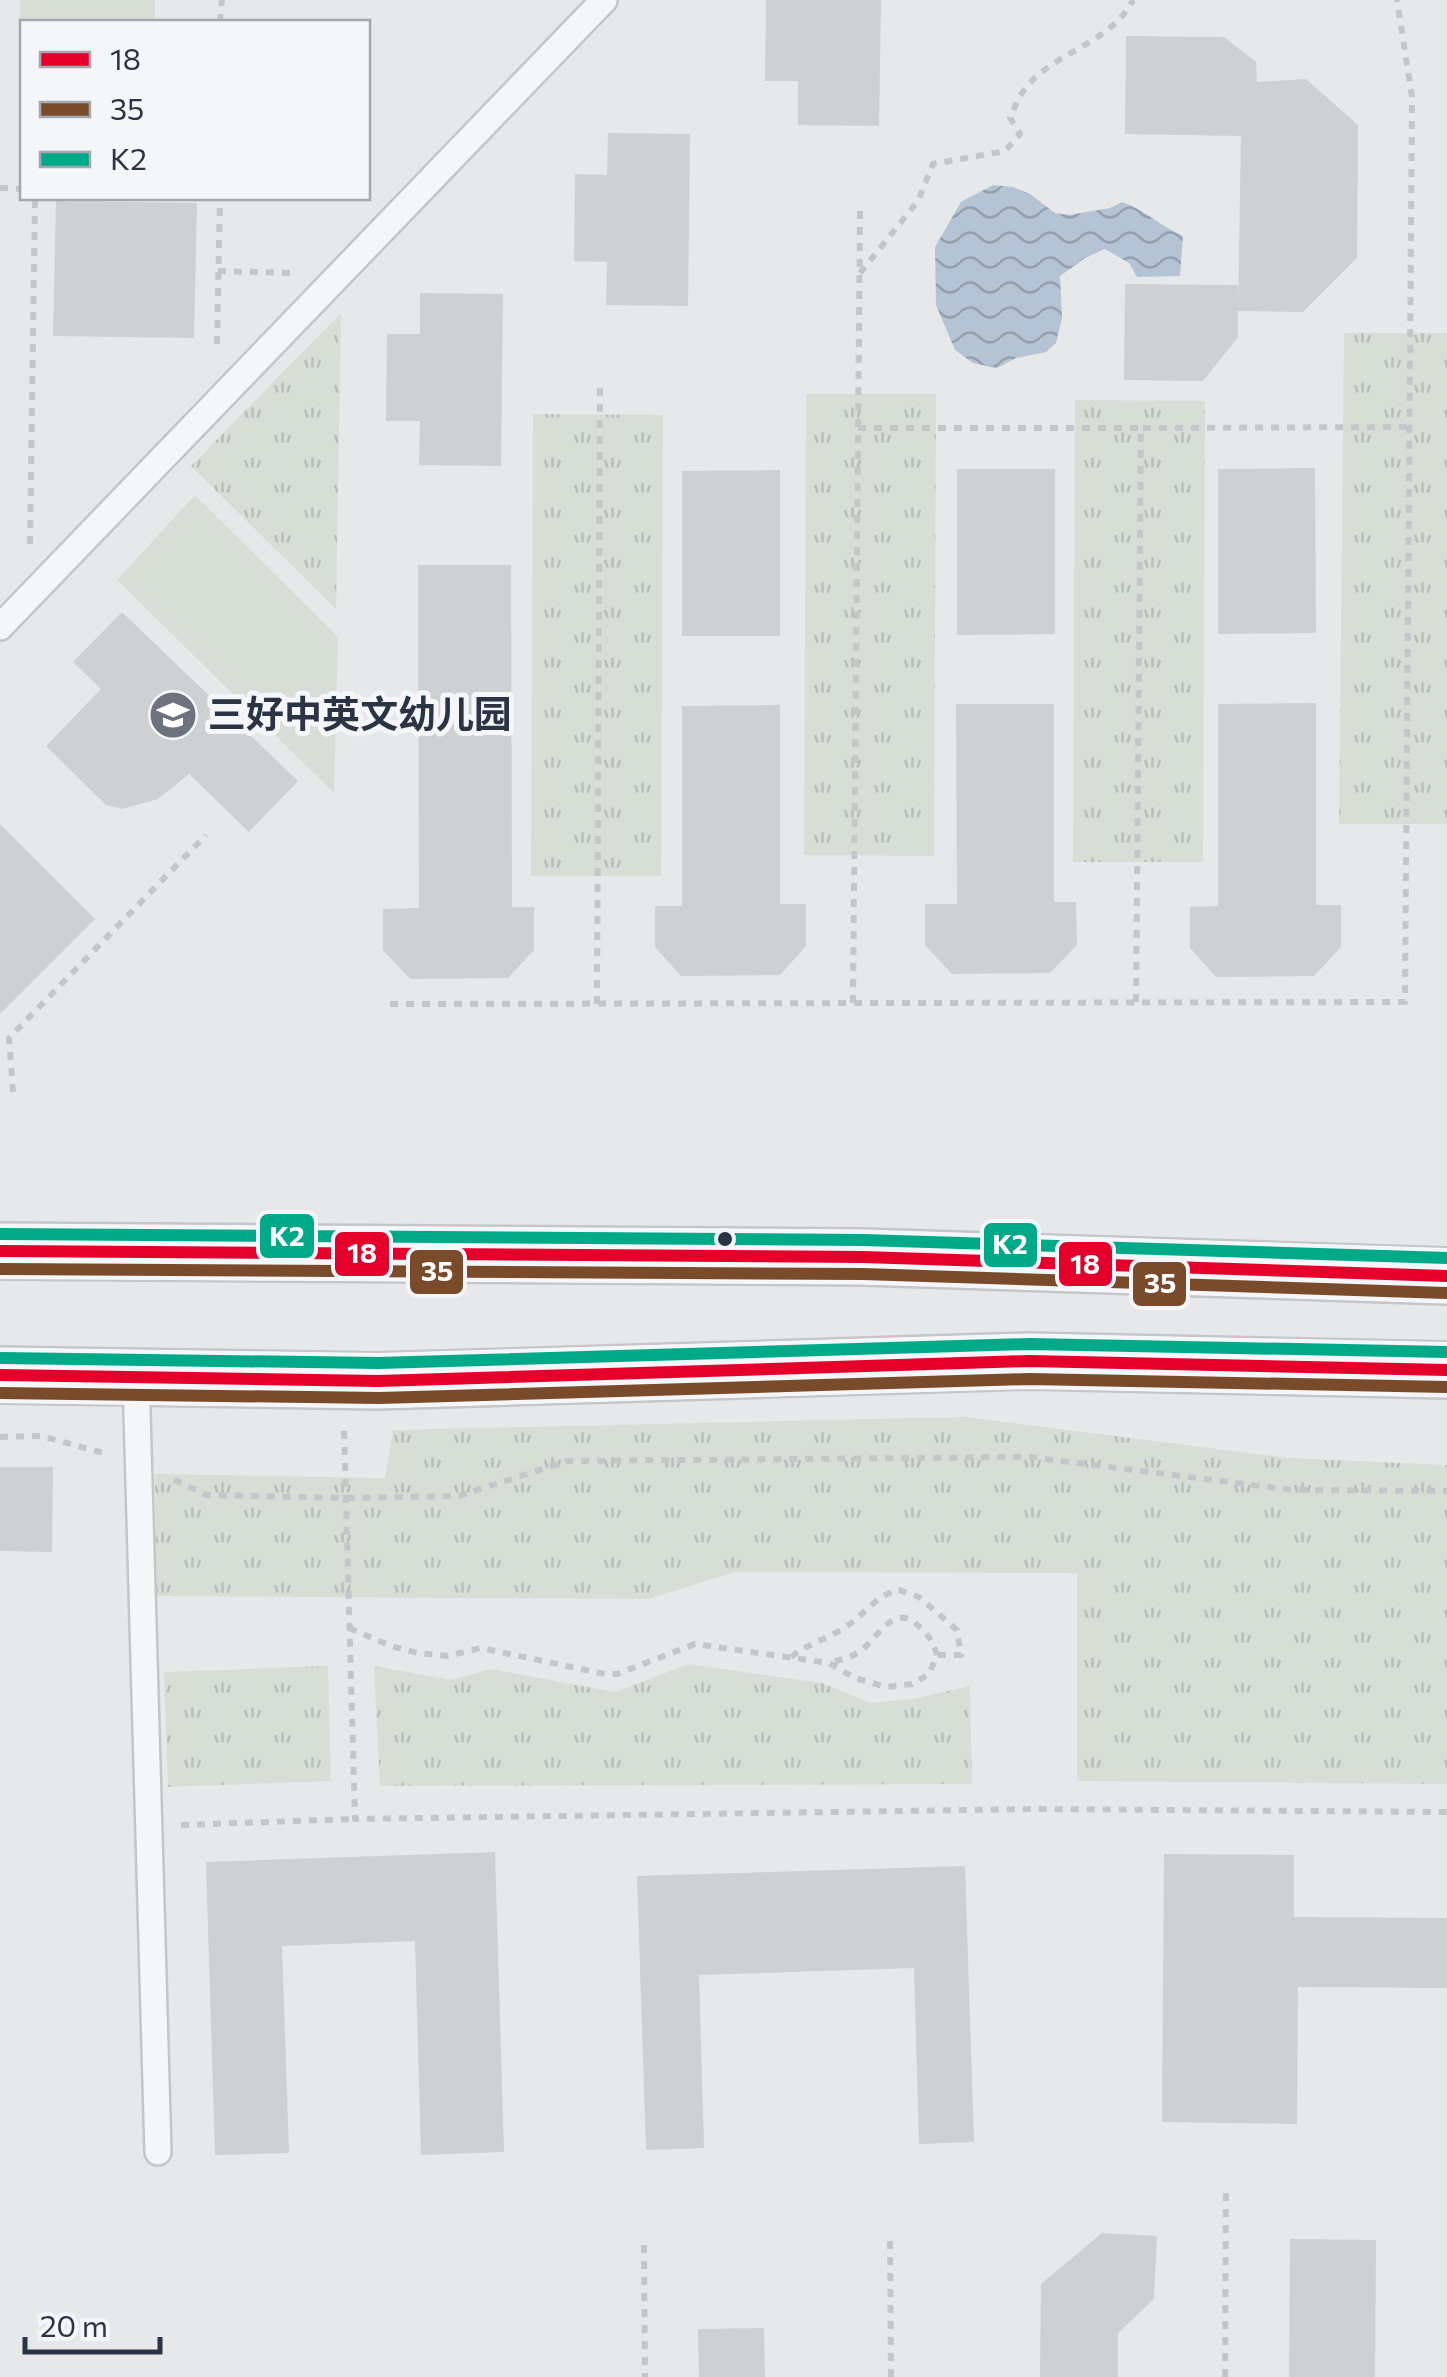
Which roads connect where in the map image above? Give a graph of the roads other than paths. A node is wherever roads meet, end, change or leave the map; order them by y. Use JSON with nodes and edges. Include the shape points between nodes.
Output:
{"nodes":[{"id":1,"x":604,"y":0,"type":"edge"},
{"id":2,"x":0,"y":626,"type":"edge"},
{"id":3,"x":0,"y":1251,"type":"edge"},
{"id":4,"x":1447,"y":1276,"type":"edge"},
{"id":5,"x":1447,"y":1370,"type":"edge"},
{"id":6,"x":0,"y":1375,"type":"edge"},
{"id":7,"x":136,"y":1377,"type":"junction"},
{"id":8,"x":158,"y":2152,"type":"dead end"}],
"edges":[{"from":1,"to":2,"type":"lane"},
{"from":3,"to":4,"type":"main road","via":[[862,1257]]},
{"from":5,"to":7,"type":"main road","via":[[1029,1361],[342,1380]]},
{"from":6,"to":7,"type":"main road"},
{"from":7,"to":8,"type":"lane"}]}
